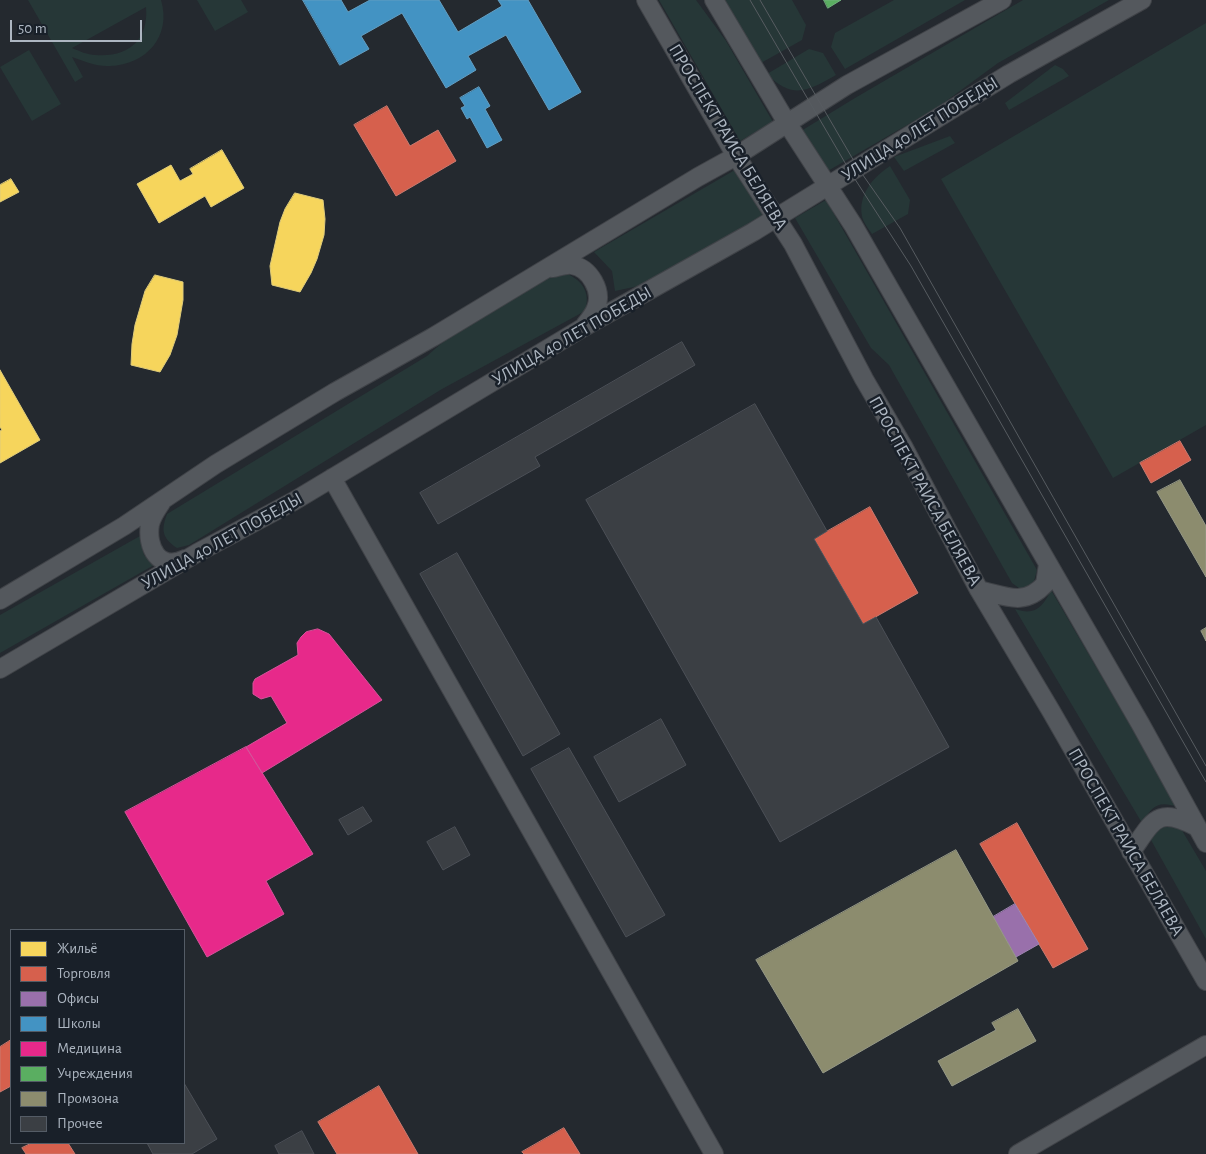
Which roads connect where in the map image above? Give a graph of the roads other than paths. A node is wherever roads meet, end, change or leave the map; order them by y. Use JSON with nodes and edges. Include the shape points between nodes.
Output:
{"nodes":[{"id":1,"x":646,"y":0,"type":"edge"},
{"id":2,"x":714,"y":0,"type":"edge"},
{"id":3,"x":1002,"y":0,"type":"edge"},
{"id":4,"x":1142,"y":0,"type":"edge"},
{"id":5,"x":787,"y":123,"type":"junction"},
{"id":6,"x":736,"y":156,"type":"junction"},
{"id":7,"x":827,"y":186,"type":"junction"},
{"id":8,"x":777,"y":217,"type":"junction"},
{"id":9,"x":546,"y":268,"type":"junction"},
{"id":10,"x":584,"y":327,"type":"junction"},
{"id":11,"x":332,"y":478,"type":"junction"},
{"id":12,"x":163,"y":500,"type":"junction"},
{"id":13,"x":197,"y":553,"type":"junction"},
{"id":14,"x":1048,"y":564,"type":"junction"},
{"id":15,"x":979,"y":590,"type":"junction"},
{"id":16,"x":0,"y":600,"type":"edge"},
{"id":17,"x":0,"y":669,"type":"edge"},
{"id":18,"x":1197,"y":827,"type":"junction"},
{"id":19,"x":1206,"y":843,"type":"edge"},
{"id":20,"x":1131,"y":852,"type":"junction"},
{"id":21,"x":1206,"y":981,"type":"edge"},
{"id":22,"x":1206,"y":1045,"type":"edge"},
{"id":23,"x":714,"y":1154,"type":"edge"},
{"id":24,"x":1018,"y":1154,"type":"edge"}],
"edges":[{"from":1,"to":6,"type":"street","name":"ПРОСПЕКТ РАИСА БЕЛЯЕВА"},
{"from":2,"to":5,"type":"street"},
{"from":3,"to":5,"type":"street","via":[[847,85]]},
{"from":4,"to":7,"type":"street","name":"УЛИЦА 40 ЛЕТ ПОБЕДЫ","via":[[1016,70]]},
{"from":5,"to":6,"type":"street"},
{"from":5,"to":7,"type":"street"},
{"from":6,"to":8,"type":"street","name":"ПРОСПЕКТ РАИСА БЕЛЯЕВА"},
{"from":6,"to":9,"type":"street"},
{"from":7,"to":8,"type":"street","name":"УЛИЦА 40 ЛЕТ ПОБЕДЫ"},
{"from":7,"to":14,"type":"street","via":[[853,225]]},
{"from":8,"to":10,"type":"street","name":"УЛИЦА 40 ЛЕТ ПОБЕДЫ"},
{"from":8,"to":15,"type":"street","name":"ПРОСПЕКТ РАИСА БЕЛЯЕВА","via":[[904,446]]},
{"from":9,"to":10,"type":"street","via":[[571,265],[585,270],[595,283],[599,295],[596,309]]},
{"from":9,"to":12,"type":"street","via":[[216,464]]},
{"from":10,"to":11,"type":"street","name":"УЛИЦА 40 ЛЕТ ПОБЕДЫ"},
{"from":11,"to":13,"type":"street","name":"УЛИЦА 40 ЛЕТ ПОБЕДЫ"},
{"from":11,"to":23,"type":"street"},
{"from":12,"to":13,"type":"street","via":[[151,522],[151,548],[159,558],[170,563]]},
{"from":12,"to":16,"type":"street"},
{"from":13,"to":17,"type":"street","name":"УЛИЦА 40 ЛЕТ ПОБЕДЫ"},
{"from":14,"to":15,"type":"street","via":[[1045,584],[1023,599]]},
{"from":14,"to":18,"type":"street"},
{"from":15,"to":20,"type":"street","name":"ПРОСПЕКТ РАИСА БЕЛЯЕВА"},
{"from":18,"to":19,"type":"street"},
{"from":18,"to":20,"type":"street","via":[[1166,816],[1153,821]]},
{"from":20,"to":21,"type":"street","name":"ПРОСПЕКТ РАИСА БЕЛЯЕВА"},
{"from":22,"to":24,"type":"street"}]}
